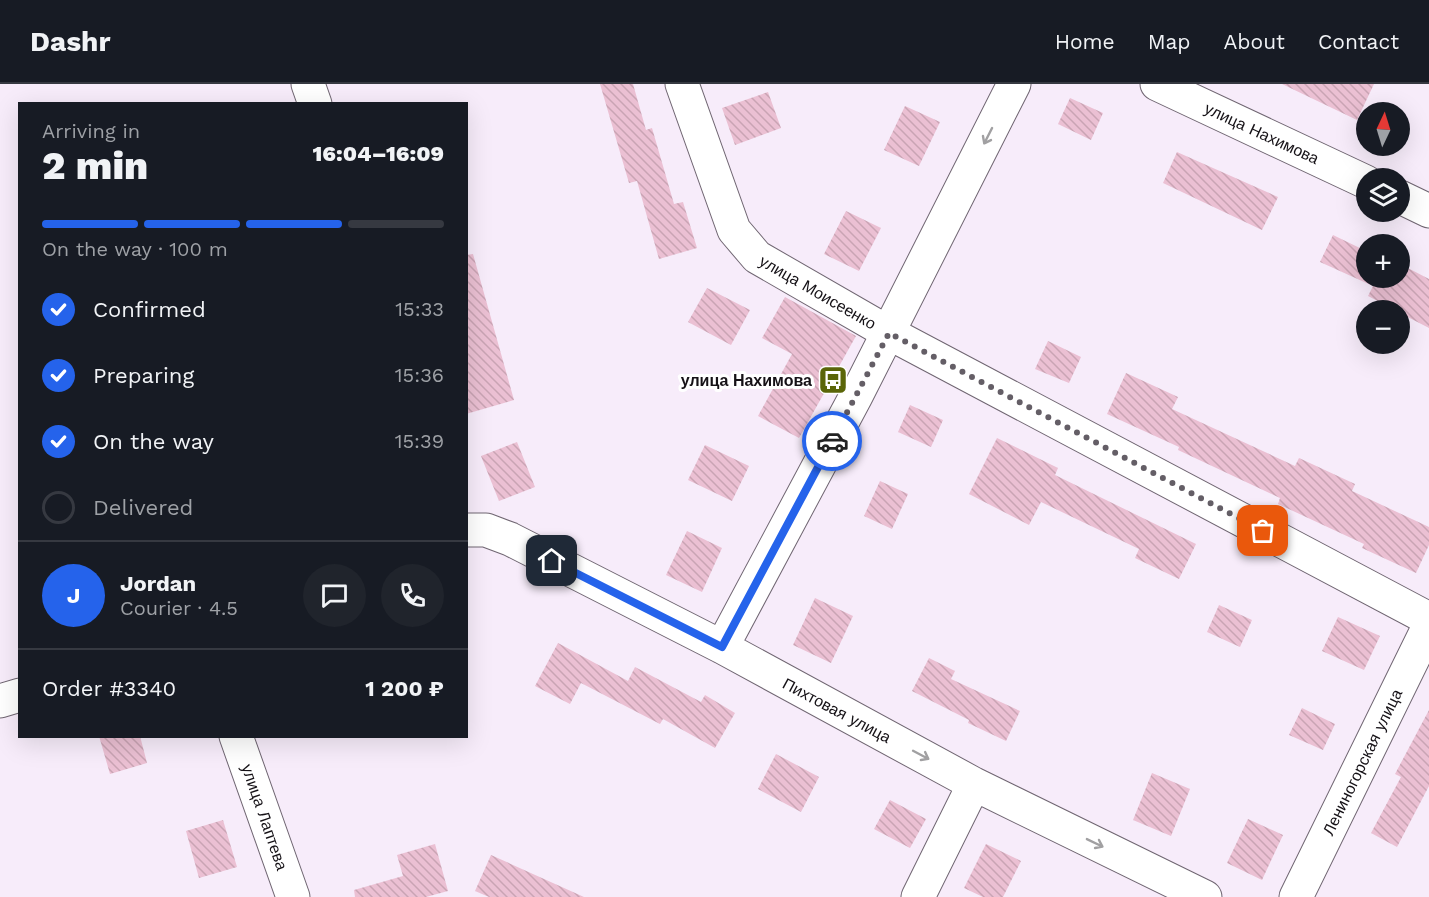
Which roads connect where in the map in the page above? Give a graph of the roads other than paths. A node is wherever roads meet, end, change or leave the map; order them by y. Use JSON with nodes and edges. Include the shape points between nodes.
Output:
{"nodes":[{"id":1,"x":308,"y":84,"type":"edge"},
{"id":2,"x":682,"y":84,"type":"edge"},
{"id":3,"x":1014,"y":84,"type":"edge"},
{"id":4,"x":1157,"y":84,"type":"edge"},
{"id":5,"x":314,"y":102,"type":"edge"},
{"id":6,"x":1356,"y":177,"type":"edge"},
{"id":7,"x":1410,"y":202,"type":"edge"},
{"id":8,"x":1429,"y":211,"type":"edge"},
{"id":9,"x":889,"y":333,"type":"junction"},
{"id":10,"x":468,"y":530,"type":"edge"},
{"id":11,"x":1429,"y":619,"type":"edge"},
{"id":12,"x":1429,"y":626,"type":"edge"},
{"id":13,"x":722,"y":647,"type":"junction"},
{"id":14,"x":18,"y":696,"type":"edge"},
{"id":15,"x":0,"y":702,"type":"edge"},
{"id":16,"x":237,"y":738,"type":"edge"},
{"id":17,"x":974,"y":784,"type":"junction"},
{"id":18,"x":293,"y":897,"type":"edge"},
{"id":19,"x":918,"y":897,"type":"edge"},
{"id":20,"x":1205,"y":897,"type":"edge"},
{"id":21,"x":1296,"y":897,"type":"edge"}],
"edges":[{"from":1,"to":5,"type":"street"},
{"from":2,"to":9,"type":"street","name":"улица Моисеенко","via":[[734,230],[757,257]]},
{"from":3,"to":9,"type":"street","one_way":true},
{"from":4,"to":6,"type":"street","name":"улица Нахимова"},
{"from":7,"to":8,"type":"street"},
{"from":9,"to":11,"type":"street","name":"улица Моисеенко"},
{"from":9,"to":13,"type":"street"},
{"from":10,"to":13,"type":"street","name":"Пихтовая улица","via":[[486,530],[510,539]]},
{"from":12,"to":21,"type":"street","name":"Лениногорская улица"},
{"from":13,"to":17,"type":"street","name":"Пихтовая улица","one_way":true},
{"from":14,"to":15,"type":"street"},
{"from":16,"to":18,"type":"street","name":"улица Лаптева"},
{"from":17,"to":19,"type":"street"},
{"from":17,"to":20,"type":"street","name":"Пихтовая улица","one_way":true}]}
